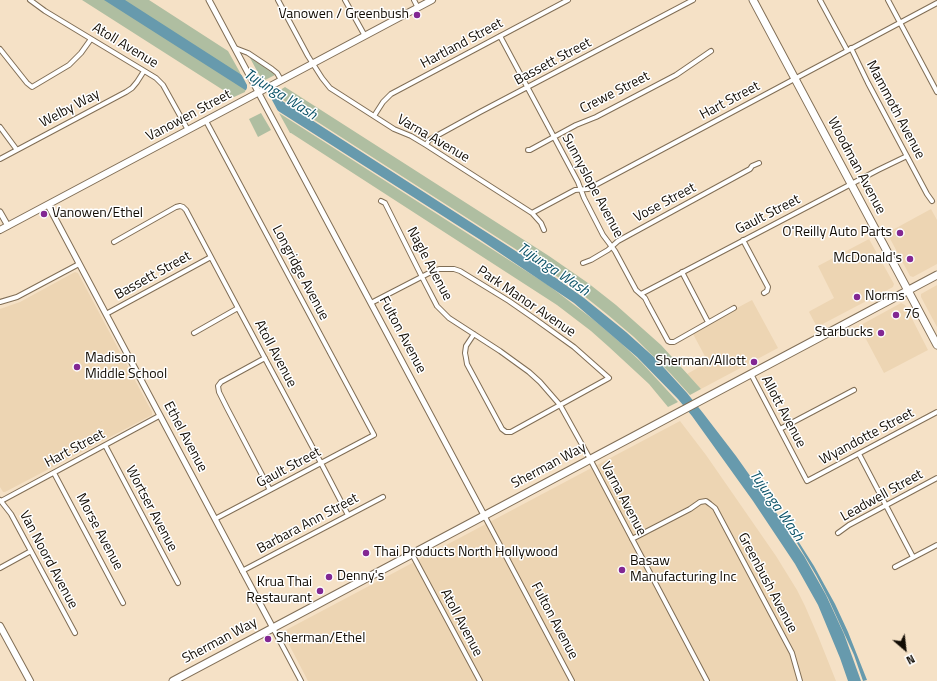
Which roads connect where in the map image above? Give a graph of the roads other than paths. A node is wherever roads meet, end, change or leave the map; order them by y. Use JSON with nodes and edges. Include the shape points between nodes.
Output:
{"nodes":[{"id":1,"x":30,"y":0,"type":"edge"},
{"id":2,"x":209,"y":0,"type":"edge"},
{"id":3,"x":278,"y":0,"type":"edge"},
{"id":4,"x":345,"y":0,"type":"edge"},
{"id":5,"x":414,"y":0,"type":"edge"},
{"id":6,"x":432,"y":0,"type":"edge"},
{"id":7,"x":568,"y":0,"type":"edge"},
{"id":8,"x":693,"y":0,"type":"edge"},
{"id":9,"x":753,"y":0,"type":"edge"},
{"id":10,"x":820,"y":0,"type":"edge"},
{"id":11,"x":888,"y":0,"type":"edge"},
{"id":12,"x":937,"y":3,"type":"edge"},
{"id":13,"x":418,"y":8,"type":"junction"},
{"id":14,"x":900,"y":22,"type":"junction"},
{"id":15,"x":365,"y":36,"type":"junction"},
{"id":16,"x":500,"y":36,"type":"junction"},
{"id":17,"x":91,"y":39,"type":"junction"},
{"id":18,"x":235,"y":48,"type":"junction"},
{"id":19,"x":0,"y":49,"type":"edge"},
{"id":20,"x":849,"y":49,"type":"junction"},
{"id":21,"x":710,"y":51,"type":"dead end"},
{"id":22,"x":313,"y":64,"type":"junction"},
{"id":23,"x":144,"y":71,"type":"junction"},
{"id":24,"x":795,"y":79,"type":"junction"},
{"id":25,"x":281,"y":80,"type":"junction"},
{"id":26,"x":527,"y":88,"type":"junction"},
{"id":27,"x":259,"y":92,"type":"junction"},
{"id":28,"x":937,"y":92,"type":"edge"},
{"id":29,"x":374,"y":116,"type":"junction"},
{"id":30,"x":206,"y":121,"type":"junction"},
{"id":31,"x":0,"y":127,"type":"edge"},
{"id":32,"x":188,"y":130,"type":"junction"},
{"id":33,"x":554,"y":137,"type":"junction"},
{"id":34,"x":426,"y":145,"type":"junction"},
{"id":35,"x":17,"y":150,"type":"junction"},
{"id":36,"x":528,"y":150,"type":"dead end"},
{"id":37,"x":907,"y":156,"type":"junction"},
{"id":38,"x":0,"y":159,"type":"edge"},
{"id":39,"x":759,"y":163,"type":"dead end"},
{"id":40,"x":851,"y":184,"type":"junction"},
{"id":41,"x":581,"y":190,"type":"junction"},
{"id":42,"x":381,"y":201,"type":"dead end"},
{"id":43,"x":932,"y":201,"type":"dead end"},
{"id":44,"x":48,"y":205,"type":"junction"},
{"id":45,"x":0,"y":212,"type":"edge"},
{"id":46,"x":532,"y":212,"type":"junction"},
{"id":47,"x":8,"y":226,"type":"junction"},
{"id":48,"x":0,"y":230,"type":"edge"},
{"id":49,"x":544,"y":230,"type":"dead end"},
{"id":50,"x":743,"y":240,"type":"junction"},
{"id":51,"x":114,"y":242,"type":"dead end"},
{"id":52,"x":612,"y":246,"type":"junction"},
{"id":53,"x":211,"y":257,"type":"junction"},
{"id":54,"x":583,"y":263,"type":"dead end"},
{"id":55,"x":79,"y":264,"type":"junction"},
{"id":56,"x":682,"y":272,"type":"junction"},
{"id":57,"x":937,"y":275,"type":"edge"},
{"id":58,"x":422,"y":277,"type":"junction"},
{"id":59,"x":908,"y":291,"type":"junction"},
{"id":60,"x":764,"y":293,"type":"dead end"},
{"id":61,"x":640,"y":294,"type":"junction"},
{"id":62,"x":0,"y":302,"type":"edge"},
{"id":63,"x":371,"y":304,"type":"junction"},
{"id":64,"x":238,"y":308,"type":"junction"},
{"id":65,"x":734,"y":308,"type":"dead end"},
{"id":66,"x":106,"y":314,"type":"junction"},
{"id":67,"x":708,"y":322,"type":"junction"},
{"id":68,"x":194,"y":333,"type":"dead end"},
{"id":69,"x":474,"y":334,"type":"junction"},
{"id":70,"x":937,"y":345,"type":"edge"},
{"id":71,"x":265,"y":358,"type":"junction"},
{"id":72,"x":751,"y":374,"type":"junction"},
{"id":73,"x":854,"y":390,"type":"dead end"},
{"id":74,"x":560,"y":405,"type":"junction"},
{"id":75,"x":937,"y":412,"type":"edge"},
{"id":76,"x":160,"y":416,"type":"junction"},
{"id":77,"x":780,"y":429,"type":"junction"},
{"id":78,"x":374,"y":435,"type":"joint"},
{"id":79,"x":105,"y":446,"type":"junction"},
{"id":80,"x":858,"y":454,"type":"junction"},
{"id":81,"x":590,"y":459,"type":"junction"},
{"id":82,"x":321,"y":463,"type":"junction"},
{"id":83,"x":54,"y":473,"type":"junction"},
{"id":84,"x":937,"y":478,"type":"edge"},
{"id":85,"x":807,"y":481,"type":"joint"},
{"id":86,"x":270,"y":490,"type":"junction"},
{"id":87,"x":383,"y":497,"type":"dead end"},
{"id":88,"x":0,"y":500,"type":"edge"},
{"id":89,"x":886,"y":506,"type":"junction"},
{"id":90,"x":348,"y":515,"type":"junction"},
{"id":91,"x":484,"y":515,"type":"junction"},
{"id":92,"x":215,"y":519,"type":"junction"},
{"id":93,"x":838,"y":533,"type":"dead end"},
{"id":94,"x":632,"y":539,"type":"junction"},
{"id":95,"x":937,"y":545,"type":"edge"},
{"id":96,"x":31,"y":551,"type":"junction"},
{"id":97,"x":412,"y":554,"type":"junction"},
{"id":98,"x":913,"y":558,"type":"junction"},
{"id":99,"x":895,"y":567,"type":"dead end"},
{"id":100,"x":0,"y":568,"type":"edge"},
{"id":101,"x":242,"y":571,"type":"junction"},
{"id":102,"x":178,"y":583,"type":"dead end"},
{"id":103,"x":123,"y":603,"type":"dead end"},
{"id":104,"x":0,"y":626,"type":"edge"},
{"id":105,"x":273,"y":628,"type":"junction"},
{"id":106,"x":75,"y":633,"type":"dead end"},
{"id":107,"x":30,"y":681,"type":"edge"},
{"id":108,"x":173,"y":681,"type":"edge"},
{"id":109,"x":301,"y":681,"type":"edge"},
{"id":110,"x":480,"y":681,"type":"edge"},
{"id":111,"x":572,"y":681,"type":"edge"},
{"id":112,"x":707,"y":681,"type":"edge"},
{"id":113,"x":800,"y":681,"type":"edge"}],
"edges":[{"from":1,"to":17,"type":"street","name":"Atoll Avenue"},
{"from":2,"to":18,"type":"street","name":"Fulton Avenue"},
{"from":3,"to":22,"type":"street"},
{"from":4,"to":15,"type":"street"},
{"from":5,"to":13,"type":"street"},
{"from":6,"to":13,"type":"main road","name":"Vanowen Street"},
{"from":7,"to":16,"type":"street","name":"Hartland Street"},
{"from":8,"to":26,"type":"street","name":"Bassett Street"},
{"from":9,"to":24,"type":"main road","name":"Woodman Avenue"},
{"from":10,"to":20,"type":"street","name":"Mammoth Avenue"},
{"from":11,"to":14,"type":"street"},
{"from":12,"to":14,"type":"street","name":"Hart Street"},
{"from":13,"to":15,"type":"main road","name":"Vanowen Street"},
{"from":14,"to":20,"type":"street","name":"Hart Street"},
{"from":14,"to":28,"type":"street"},
{"from":15,"to":22,"type":"main road","name":"Vanowen Street"},
{"from":16,"to":26,"type":"street","name":"Sunnyslope Avenue"},
{"from":16,"to":29,"type":"street","name":"Hartland Street","via":[[391,94]]},
{"from":17,"to":19,"type":"street","via":[[70,65],[32,87]]},
{"from":17,"to":23,"type":"street","name":"Atoll Avenue"},
{"from":18,"to":25,"type":"street","via":[[248,53],[272,69]]},
{"from":18,"to":27,"type":"street","name":"Fulton Avenue"},
{"from":20,"to":24,"type":"street","name":"Hart Street"},
{"from":20,"to":37,"type":"street","name":"Mammoth Avenue"},
{"from":21,"to":33,"type":"street","name":"Crewe Street","via":[[676,75],[596,118]]},
{"from":22,"to":25,"type":"main road","name":"Vanowen Street"},
{"from":22,"to":29,"type":"street","name":"Varna Avenue","via":[[330,88]]},
{"from":23,"to":32,"type":"street","name":"Atoll Avenue","via":[[163,85]]},
{"from":23,"to":35,"type":"street","name":"Welby Way","via":[[126,92]]},
{"from":24,"to":40,"type":"main road","name":"Woodman Avenue"},
{"from":24,"to":41,"type":"street","name":"Hart Street","via":[[588,189]]},
{"from":25,"to":27,"type":"main road","name":"Vanowen Street"},
{"from":26,"to":33,"type":"street","name":"Sunnyslope Avenue"},
{"from":26,"to":34,"type":"street","name":"Bassett Street","via":[[429,140]]},
{"from":27,"to":30,"type":"main road","name":"Vanowen Street"},
{"from":27,"to":63,"type":"street","name":"Fulton Avenue"},
{"from":29,"to":34,"type":"street","name":"Varna Avenue"},
{"from":30,"to":32,"type":"main road","name":"Vanowen Street"},
{"from":30,"to":78,"type":"street","name":"Longridge Avenue"},
{"from":31,"to":35,"type":"street"},
{"from":32,"to":44,"type":"main road","name":"Vanowen Street"},
{"from":33,"to":36,"type":"street","name":"Crewe Street"},
{"from":33,"to":41,"type":"street","name":"Sunnyslope Avenue"},
{"from":34,"to":46,"type":"street","name":"Varna Avenue"},
{"from":35,"to":38,"type":"street","name":"Welby Way"},
{"from":37,"to":40,"type":"street","name":"Gault Street"},
{"from":37,"to":43,"type":"street","name":"Mammoth Avenue"},
{"from":39,"to":52,"type":"street","name":"Vose Street","via":[[618,240]]},
{"from":40,"to":50,"type":"street","name":"Gault Street"},
{"from":40,"to":59,"type":"main road","name":"Woodman Avenue"},
{"from":41,"to":46,"type":"street","name":"Hart Street","via":[[575,190]]},
{"from":41,"to":52,"type":"street","name":"Sunnyslope Avenue","via":[[603,235]]},
{"from":42,"to":58,"type":"street","name":"Nagle Avenue","via":[[385,203]]},
{"from":44,"to":47,"type":"main road","name":"Vanowen Street"},
{"from":44,"to":55,"type":"street","name":"Ethel Avenue"},
{"from":45,"to":47,"type":"street"},
{"from":46,"to":49,"type":"street","name":"Varna Avenue"},
{"from":47,"to":48,"type":"main road","name":"Vanowen Street"},
{"from":50,"to":56,"type":"street","name":"Gault Street"},
{"from":50,"to":60,"type":"street","via":[[768,289]]},
{"from":51,"to":53,"type":"street","name":"Atoll Avenue","via":[[180,206],[186,210]]},
{"from":52,"to":54,"type":"street","name":"Vose Street"},
{"from":52,"to":61,"type":"street","name":"Sunnyslope Avenue"},
{"from":53,"to":64,"type":"street","name":"Atoll Avenue"},
{"from":53,"to":66,"type":"street","name":"Bassett Street"},
{"from":55,"to":62,"type":"street","via":[[17,297]]},
{"from":55,"to":66,"type":"street","name":"Ethel Avenue"},
{"from":56,"to":61,"type":"street","name":"Gault Street"},
{"from":56,"to":67,"type":"street"},
{"from":57,"to":59,"type":"main road","name":"Sherman Way"},
{"from":58,"to":63,"type":"street"},
{"from":58,"to":69,"type":"street","name":"Nagle Avenue","via":[[437,306],[449,318]]},
{"from":58,"to":74,"type":"street","name":"Park Manor Avenue","via":[[439,269],[460,271],[574,347],[609,378]]},
{"from":59,"to":70,"type":"main road","name":"Woodman Avenue"},
{"from":59,"to":72,"type":"main road","name":"Sherman Way"},
{"from":61,"to":67,"type":"street","name":"Sunnyslope Avenue","via":[[645,298],[670,342]]},
{"from":63,"to":91,"type":"street","name":"Fulton Avenue"},
{"from":64,"to":68,"type":"street"},
{"from":64,"to":71,"type":"street","name":"Atoll Avenue"},
{"from":65,"to":67,"type":"street"},
{"from":66,"to":76,"type":"street","name":"Ethel Avenue"},
{"from":69,"to":74,"type":"street","name":"Varna Avenue","via":[[529,372]]},
{"from":69,"to":74,"type":"street","via":[[466,346],[467,364],[502,430],[511,432]]},
{"from":71,"to":82,"type":"street","name":"Atoll Avenue"},
{"from":71,"to":86,"type":"street","via":[[218,386]]},
{"from":72,"to":77,"type":"street","name":"Allott Avenue"},
{"from":72,"to":81,"type":"main road","name":"Sherman Way"},
{"from":73,"to":77,"type":"street"},
{"from":74,"to":81,"type":"street","name":"Varna Avenue"},
{"from":75,"to":80,"type":"street","name":"Wyandotte Street"},
{"from":76,"to":79,"type":"street","name":"Hart Street"},
{"from":76,"to":92,"type":"street","name":"Ethel Avenue"},
{"from":77,"to":85,"type":"street","name":"Allott Avenue"},
{"from":78,"to":82,"type":"street","name":"Gault Street"},
{"from":79,"to":83,"type":"street","name":"Hart Street"},
{"from":79,"to":102,"type":"street","name":"Wortser Avenue"},
{"from":80,"to":85,"type":"street","name":"Wyandotte Street"},
{"from":80,"to":89,"type":"street"},
{"from":81,"to":91,"type":"main road","name":"Sherman Way"},
{"from":81,"to":94,"type":"street","name":"Varna Avenue"},
{"from":82,"to":86,"type":"street","name":"Gault Street"},
{"from":82,"to":90,"type":"street","name":"Atoll Avenue"},
{"from":83,"to":88,"type":"street","name":"Hart Street"},
{"from":83,"to":103,"type":"street","name":"Morse Avenue"},
{"from":84,"to":89,"type":"street","name":"Leadwell Street"},
{"from":86,"to":92,"type":"street","name":"Gault Street"},
{"from":87,"to":90,"type":"street","name":"Barbara Ann Street"},
{"from":88,"to":96,"type":"street","name":"Van Noord Avenue","via":[[11,514]]},
{"from":89,"to":93,"type":"street","name":"Leadwell Street"},
{"from":89,"to":98,"type":"street"},
{"from":90,"to":101,"type":"street","name":"Barbara Ann Street"},
{"from":91,"to":97,"type":"main road","name":"Sherman Way"},
{"from":91,"to":111,"type":"street","name":"Fulton Avenue"},
{"from":92,"to":101,"type":"street","name":"Ethel Avenue"},
{"from":94,"to":112,"type":"street","name":"Varna Avenue"},
{"from":94,"to":113,"type":"street","name":"Greenbush Avenue","via":[[700,502],[706,501],[715,508],[792,653]]},
{"from":95,"to":98,"type":"street"},
{"from":96,"to":100,"type":"street"},
{"from":96,"to":106,"type":"street","name":"Van Noord Avenue"},
{"from":97,"to":105,"type":"main road","name":"Sherman Way"},
{"from":97,"to":110,"type":"street","name":"Atoll Avenue"},
{"from":98,"to":99,"type":"street"},
{"from":101,"to":105,"type":"street","name":"Ethel Avenue"},
{"from":104,"to":107,"type":"main road"},
{"from":105,"to":108,"type":"main road","name":"Sherman Way"},
{"from":105,"to":109,"type":"street","name":"Ethel Avenue"}]}
